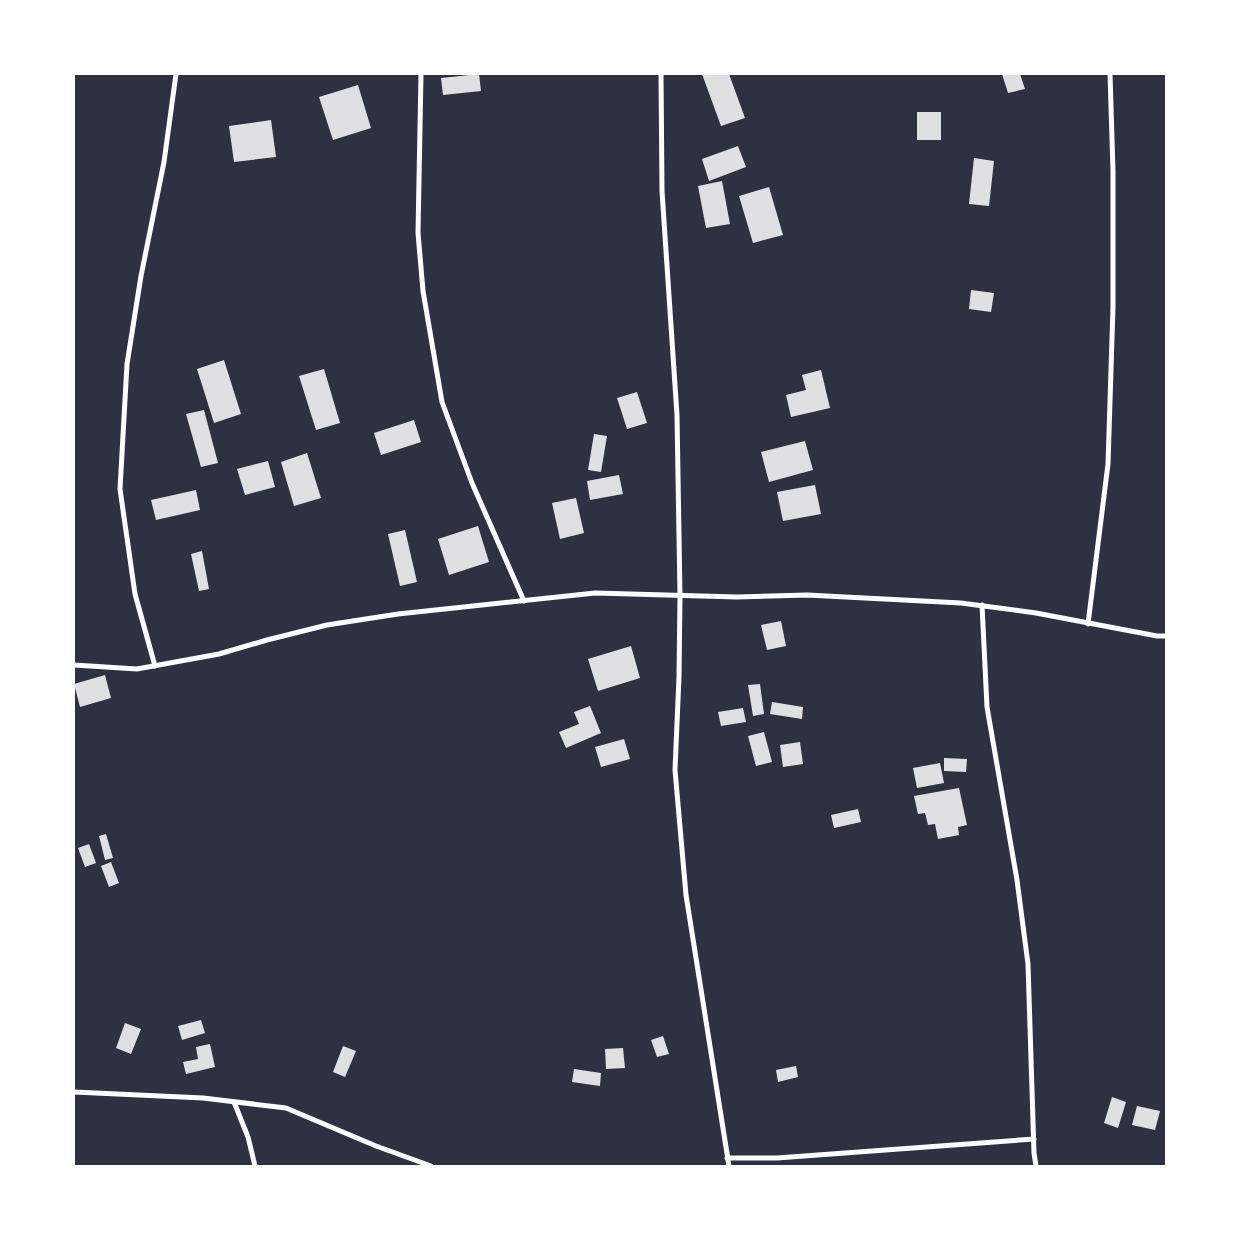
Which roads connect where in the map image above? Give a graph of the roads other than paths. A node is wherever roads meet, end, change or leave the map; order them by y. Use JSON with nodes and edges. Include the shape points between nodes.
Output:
{"nodes":[{"id":1,"x":176,"y":74,"type":"edge"},
{"id":2,"x":421,"y":74,"type":"edge"},
{"id":3,"x":661,"y":74,"type":"edge"},
{"id":4,"x":1110,"y":74,"type":"edge"},
{"id":5,"x":680,"y":596,"type":"junction"},
{"id":6,"x":524,"y":601,"type":"junction"},
{"id":7,"x":982,"y":605,"type":"junction"},
{"id":8,"x":1088,"y":624,"type":"junction"},
{"id":9,"x":1166,"y":636,"type":"edge"},
{"id":10,"x":74,"y":665,"type":"edge"},
{"id":11,"x":155,"y":666,"type":"junction"},
{"id":12,"x":74,"y":1092,"type":"edge"},
{"id":13,"x":234,"y":1102,"type":"junction"},
{"id":14,"x":1034,"y":1139,"type":"junction"},
{"id":15,"x":727,"y":1158,"type":"junction"},
{"id":16,"x":255,"y":1166,"type":"edge"},
{"id":17,"x":431,"y":1166,"type":"edge"},
{"id":18,"x":729,"y":1166,"type":"edge"},
{"id":19,"x":1036,"y":1166,"type":"edge"}],
"edges":[{"from":1,"to":11,"type":"street","via":[[164,162],[127,364],[120,489],[135,594]]},
{"from":2,"to":6,"type":"street","via":[[418,233],[423,291],[442,402],[472,483]]},
{"from":3,"to":5,"type":"street","via":[[662,191],[678,415]]},
{"from":4,"to":8,"type":"street","via":[[1113,307],[1108,464]]},
{"from":5,"to":6,"type":"street","via":[[595,593]]},
{"from":5,"to":7,"type":"street","via":[[807,595]]},
{"from":5,"to":15,"type":"street","via":[[675,770],[686,895]]},
{"from":6,"to":11,"type":"street","via":[[327,624],[219,654]]},
{"from":7,"to":8,"type":"street"},
{"from":7,"to":14,"type":"street","via":[[987,707],[1028,964]]},
{"from":8,"to":9,"type":"street"},
{"from":10,"to":11,"type":"street","via":[[137,669]]},
{"from":12,"to":13,"type":"street"},
{"from":13,"to":16,"type":"street","via":[[248,1136]]},
{"from":13,"to":17,"type":"street","via":[[286,1108]]},
{"from":14,"to":15,"type":"street","via":[[777,1158]]},
{"from":14,"to":19,"type":"street"},
{"from":15,"to":18,"type":"street"}]}
